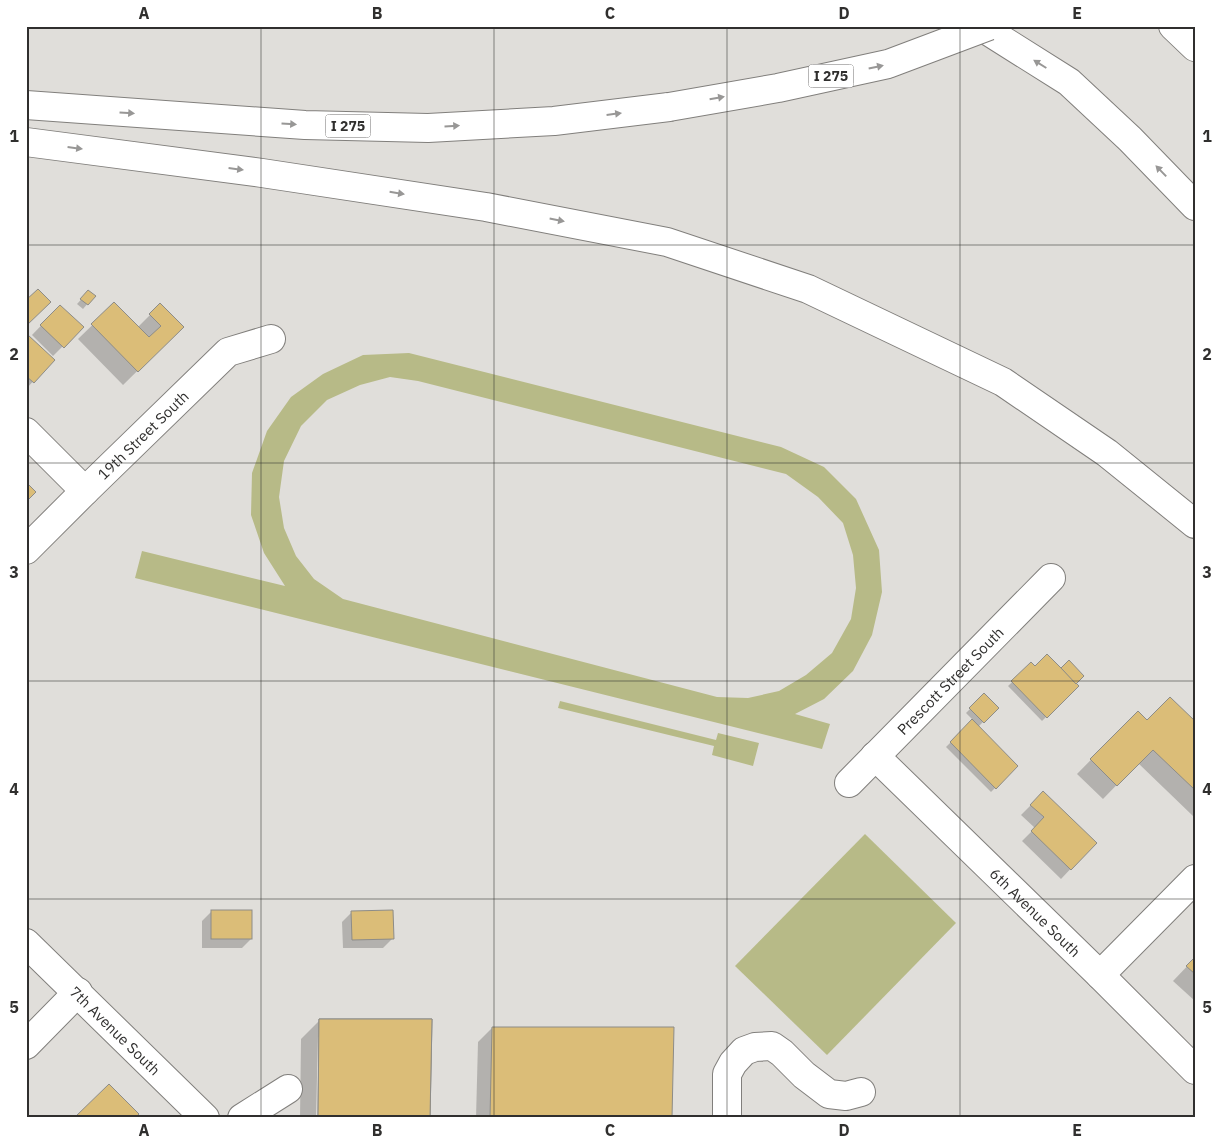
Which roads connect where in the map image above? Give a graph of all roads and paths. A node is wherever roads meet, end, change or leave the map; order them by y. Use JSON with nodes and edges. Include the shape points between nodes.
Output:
{"nodes":[{"id":1,"x":980,"y":26,"type":"edge"},
{"id":2,"x":989,"y":26,"type":"edge"},
{"id":3,"x":1173,"y":26,"type":"edge"},
{"id":4,"x":1195,"y":48,"type":"edge"},
{"id":5,"x":26,"y":105,"type":"edge"},
{"id":6,"x":26,"y":142,"type":"edge"},
{"id":7,"x":1195,"y":206,"type":"edge"},
{"id":8,"x":271,"y":339,"type":"dead end"},
{"id":9,"x":26,"y":432,"type":"edge"},
{"id":10,"x":86,"y":491,"type":"junction"},
{"id":11,"x":1195,"y":524,"type":"edge"},
{"id":12,"x":26,"y":550,"type":"edge"},
{"id":13,"x":1051,"y":578,"type":"dead end"},
{"id":14,"x":875,"y":756,"type":"junction"},
{"id":15,"x":849,"y":783,"type":"dead end"},
{"id":16,"x":1195,"y":879,"type":"edge"},
{"id":17,"x":26,"y":943,"type":"edge"},
{"id":18,"x":1100,"y":975,"type":"junction"},
{"id":19,"x":78,"y":992,"type":"junction"},
{"id":20,"x":26,"y":1045,"type":"edge"},
{"id":21,"x":1195,"y":1070,"type":"edge"},
{"id":22,"x":288,"y":1089,"type":"dead end"},
{"id":23,"x":861,"y":1092,"type":"dead end"},
{"id":24,"x":205,"y":1118,"type":"edge"},
{"id":25,"x":242,"y":1118,"type":"edge"},
{"id":26,"x":727,"y":1118,"type":"edge"}],
"edges":[{"from":7,"to":1,"type":"main road","one_way":true,"via":[[1069,82]]},
{"from":5,"to":2,"type":"main road","number":"I 275","one_way":true,"bridge":true,"via":[[305,125],[428,128],[554,122],[669,107],[888,64]]},
{"from":3,"to":4,"type":"main road"},
{"from":6,"to":11,"type":"main road","one_way":true,"via":[[486,207],[667,242],[808,290],[1003,382],[1107,453]]},
{"from":8,"to":10,"type":"main road","name":"19th Street South","via":[[228,352]]},
{"from":9,"to":10,"type":"main road"},
{"from":10,"to":12,"type":"main road","name":"19th Street South"},
{"from":13,"to":14,"type":"main road","name":"Prescott Street South"},
{"from":14,"to":15,"type":"main road","name":"Prescott Street South"},
{"from":14,"to":18,"type":"main road","name":"6th Avenue South"},
{"from":16,"to":18,"type":"main road"},
{"from":17,"to":19,"type":"main road","name":"7th Avenue South"},
{"from":18,"to":21,"type":"main road","name":"6th Avenue South"},
{"from":19,"to":20,"type":"main road"},
{"from":19,"to":24,"type":"main road","name":"7th Avenue South"},
{"from":22,"to":25,"type":"main road"},
{"from":23,"to":26,"type":"main road","via":[[846,1096],[829,1094],[772,1046],[755,1047],[744,1051],[732,1063],[727,1074]]}]}
